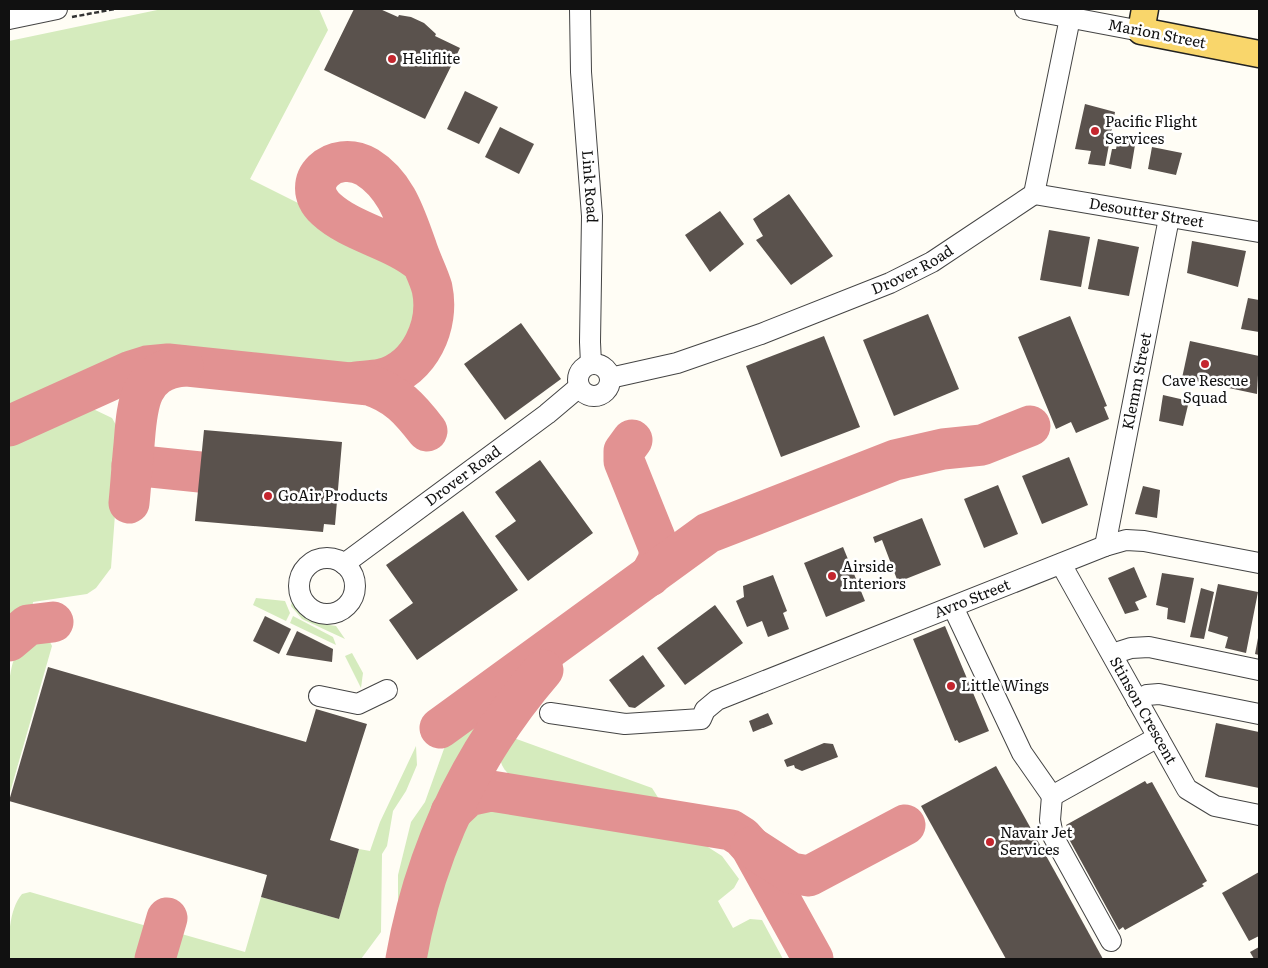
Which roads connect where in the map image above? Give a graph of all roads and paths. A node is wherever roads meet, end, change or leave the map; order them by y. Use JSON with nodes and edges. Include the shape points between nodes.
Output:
{"nodes":[{"id":1,"x":57,"y":9,"type":"edge"},
{"id":2,"x":580,"y":9,"type":"edge"},
{"id":3,"x":1024,"y":9,"type":"edge"},
{"id":4,"x":1070,"y":18,"type":"junction"},
{"id":5,"x":9,"y":19,"type":"edge"},
{"id":6,"x":1143,"y":20,"type":"edge"},
{"id":7,"x":1259,"y":54,"type":"edge"},
{"id":8,"x":1034,"y":194,"type":"junction"},
{"id":9,"x":1169,"y":218,"type":"junction"},
{"id":10,"x":1259,"y":232,"type":"edge"},
{"id":11,"x":592,"y":364,"type":"junction"},
{"id":12,"x":610,"y":378,"type":"junction"},
{"id":13,"x":579,"y":387,"type":"junction"},
{"id":14,"x":1106,"y":546,"type":"junction"},
{"id":15,"x":1259,"y":563,"type":"edge"},
{"id":16,"x":344,"y":564,"type":"dead end"},
{"id":17,"x":1061,"y":564,"type":"junction"},
{"id":18,"x":953,"y":607,"type":"junction"},
{"id":19,"x":1112,"y":654,"type":"junction"},
{"id":20,"x":1259,"y":670,"type":"edge"},
{"id":21,"x":386,"y":690,"type":"dead end"},
{"id":22,"x":319,"y":696,"type":"dead end"},
{"id":23,"x":1138,"y":700,"type":"junction"},
{"id":24,"x":550,"y":713,"type":"dead end"},
{"id":25,"x":1259,"y":714,"type":"edge"},
{"id":26,"x":1158,"y":738,"type":"junction"},
{"id":27,"x":1052,"y":796,"type":"junction"},
{"id":28,"x":1259,"y":815,"type":"edge"},
{"id":29,"x":1111,"y":941,"type":"dead end"}],
"edges":[{"from":1,"to":5,"type":"street"},
{"from":2,"to":11,"type":"street","name":"Link Road","via":[[581,72],[592,216]]},
{"from":3,"to":4,"type":"street","name":"Marion Street"},
{"from":4,"to":6,"type":"street","name":"Marion Street"},
{"from":4,"to":8,"type":"street"},
{"from":6,"to":7,"type":"main road","name":"Marion Street"},
{"from":8,"to":9,"type":"street","name":"Desoutter Street"},
{"from":8,"to":12,"type":"street","name":"Drover Road","via":[[932,262],[882,287],[677,363]]},
{"from":9,"to":10,"type":"street","name":"Desoutter Street"},
{"from":9,"to":14,"type":"street","name":"Klemm Street"},
{"from":11,"to":12,"type":"street","via":[[606,369]]},
{"from":11,"to":13,"type":"street","via":[[580,373]]},
{"from":12,"to":13,"type":"street","via":[[608,389],[599,395],[588,395]]},
{"from":13,"to":16,"type":"street","name":"Drover Road"},
{"from":14,"to":15,"type":"street","name":"Avro Street","via":[[1126,540],[1144,541]]},
{"from":14,"to":17,"type":"street","name":"Avro Street"},
{"from":17,"to":18,"type":"street","name":"Avro Street"},
{"from":17,"to":19,"type":"street","name":"Stinson Crescent"},
{"from":18,"to":24,"type":"street","name":"Avro Street","via":[[717,700],[701,718],[625,724]]},
{"from":18,"to":27,"type":"street","via":[[1022,752]]},
{"from":19,"to":20,"type":"street","via":[[1149,647]]},
{"from":19,"to":23,"type":"street","name":"Stinson Crescent"},
{"from":21,"to":22,"type":"street","via":[[358,704]]},
{"from":23,"to":25,"type":"street","via":[[1159,694]]},
{"from":23,"to":26,"type":"street","name":"Stinson Crescent"},
{"from":26,"to":27,"type":"street"},
{"from":26,"to":28,"type":"street","name":"Stinson Crescent","via":[[1187,789],[1215,806]]},
{"from":27,"to":29,"type":"street","via":[[1050,820],[1053,836]]}]}
